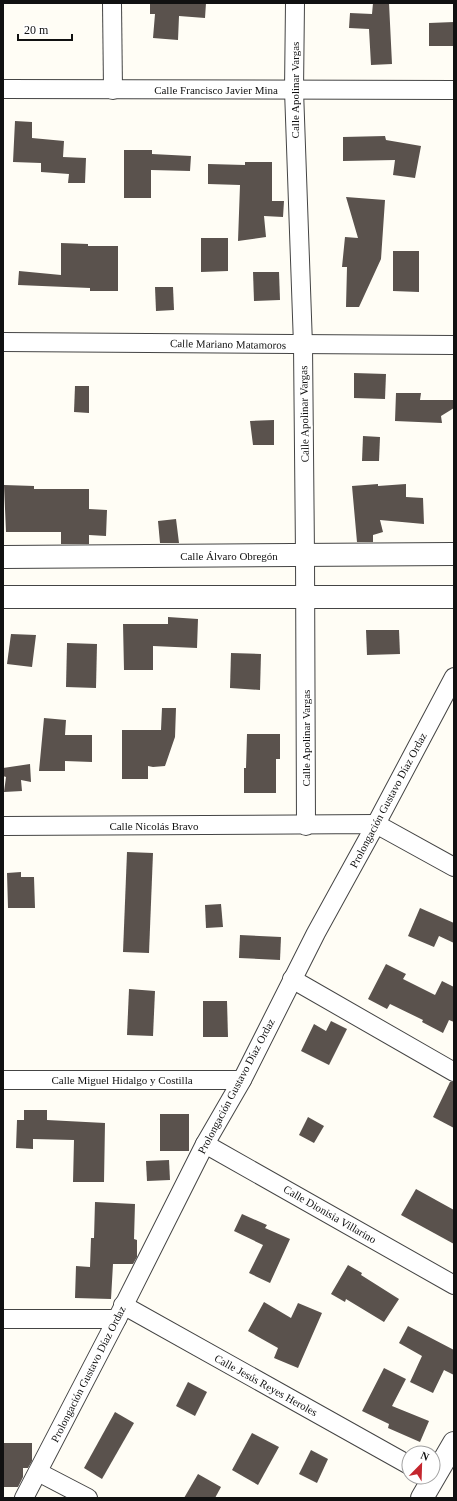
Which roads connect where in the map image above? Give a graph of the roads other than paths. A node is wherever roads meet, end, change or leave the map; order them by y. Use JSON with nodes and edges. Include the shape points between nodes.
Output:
{"nodes":[{"id":1,"x":112,"y":3,"type":"edge"},
{"id":2,"x":296,"y":3,"type":"edge"},
{"id":3,"x":3,"y":89,"type":"edge"},
{"id":4,"x":113,"y":90,"type":"junction"},
{"id":5,"x":294,"y":90,"type":"junction"},
{"id":6,"x":454,"y":90,"type":"edge"},
{"id":7,"x":3,"y":342,"type":"edge"},
{"id":8,"x":303,"y":344,"type":"junction"},
{"id":9,"x":454,"y":345,"type":"edge"},
{"id":10,"x":454,"y":554,"type":"edge"},
{"id":11,"x":305,"y":555,"type":"junction"},
{"id":12,"x":3,"y":557,"type":"edge"},
{"id":13,"x":3,"y":597,"type":"edge"},
{"id":14,"x":305,"y":597,"type":"junction"},
{"id":15,"x":454,"y":597,"type":"edge"},
{"id":16,"x":454,"y":677,"type":"edge"},
{"id":17,"x":376,"y":824,"type":"junction"},
{"id":18,"x":3,"y":826,"type":"edge"},
{"id":19,"x":306,"y":826,"type":"junction"},
{"id":20,"x":454,"y":867,"type":"edge"},
{"id":21,"x":292,"y":980,"type":"junction"},
{"id":22,"x":454,"y":1072,"type":"edge"},
{"id":23,"x":3,"y":1080,"type":"edge"},
{"id":24,"x":242,"y":1080,"type":"junction"},
{"id":25,"x":205,"y":1144,"type":"junction"},
{"id":26,"x":454,"y":1285,"type":"edge"},
{"id":27,"x":120,"y":1312,"type":"junction"},
{"id":28,"x":3,"y":1319,"type":"edge"},
{"id":29,"x":454,"y":1443,"type":"edge"},
{"id":30,"x":401,"y":1461,"type":"edge"},
{"id":31,"x":441,"y":1464,"type":"edge"},
{"id":32,"x":38,"y":1472,"type":"junction"},
{"id":33,"x":428,"y":1485,"type":"edge"},
{"id":34,"x":24,"y":1498,"type":"edge"},
{"id":35,"x":88,"y":1498,"type":"edge"},
{"id":36,"x":422,"y":1498,"type":"edge"}],
"edges":[{"from":1,"to":4,"type":"street"},
{"from":2,"to":5,"type":"street","name":"Calle Apolinar Vargas"},
{"from":3,"to":4,"type":"street","name":"Calle Francisco Javier Mina"},
{"from":4,"to":5,"type":"street","name":"Calle Francisco Javier Mina"},
{"from":5,"to":6,"type":"street","name":"Calle Francisco Javier Mina"},
{"from":5,"to":8,"type":"street","name":"Calle Apolinar Vargas"},
{"from":7,"to":8,"type":"street","name":"Calle Mariano Matamoros"},
{"from":8,"to":9,"type":"street","name":"Calle Mariano Matamoros"},
{"from":8,"to":11,"type":"street","name":"Calle Apolinar Vargas"},
{"from":10,"to":11,"type":"street","name":"Calle Álvaro Obregón"},
{"from":11,"to":12,"type":"street","name":"Calle Álvaro Obregón"},
{"from":11,"to":14,"type":"street","name":"Calle Apolinar Vargas"},
{"from":13,"to":14,"type":"street"},
{"from":14,"to":15,"type":"street"},
{"from":14,"to":19,"type":"street","name":"Calle Apolinar Vargas"},
{"from":16,"to":17,"type":"street","name":"Prolongación Gustavo Díaz Ordaz"},
{"from":17,"to":19,"type":"street","name":"Calle Nicolás Bravo"},
{"from":17,"to":20,"type":"street"},
{"from":17,"to":21,"type":"street","name":"Prolongación Gustavo Díaz Ordaz"},
{"from":18,"to":19,"type":"street","name":"Calle Nicolás Bravo"},
{"from":21,"to":22,"type":"street"},
{"from":21,"to":24,"type":"street","name":"Prolongación Gustavo Díaz Ordaz"},
{"from":23,"to":24,"type":"street","name":"Calle Miguel Hidalgo y Costilla"},
{"from":24,"to":25,"type":"street","name":"Prolongación Gustavo Díaz Ordaz"},
{"from":25,"to":26,"type":"street","name":"Calle Dionisia Villarino"},
{"from":25,"to":27,"type":"street","name":"Prolongación Gustavo Díaz Ordaz"},
{"from":27,"to":28,"type":"street"},
{"from":27,"to":30,"type":"street","name":"Calle Jesús Reyes Heroles"},
{"from":27,"to":32,"type":"street","name":"Prolongación Gustavo Díaz Ordaz"},
{"from":29,"to":31,"type":"street"},
{"from":32,"to":34,"type":"street","name":"Prolongación Gustavo Díaz Ordaz"},
{"from":32,"to":35,"type":"street"},
{"from":33,"to":36,"type":"street"}]}
